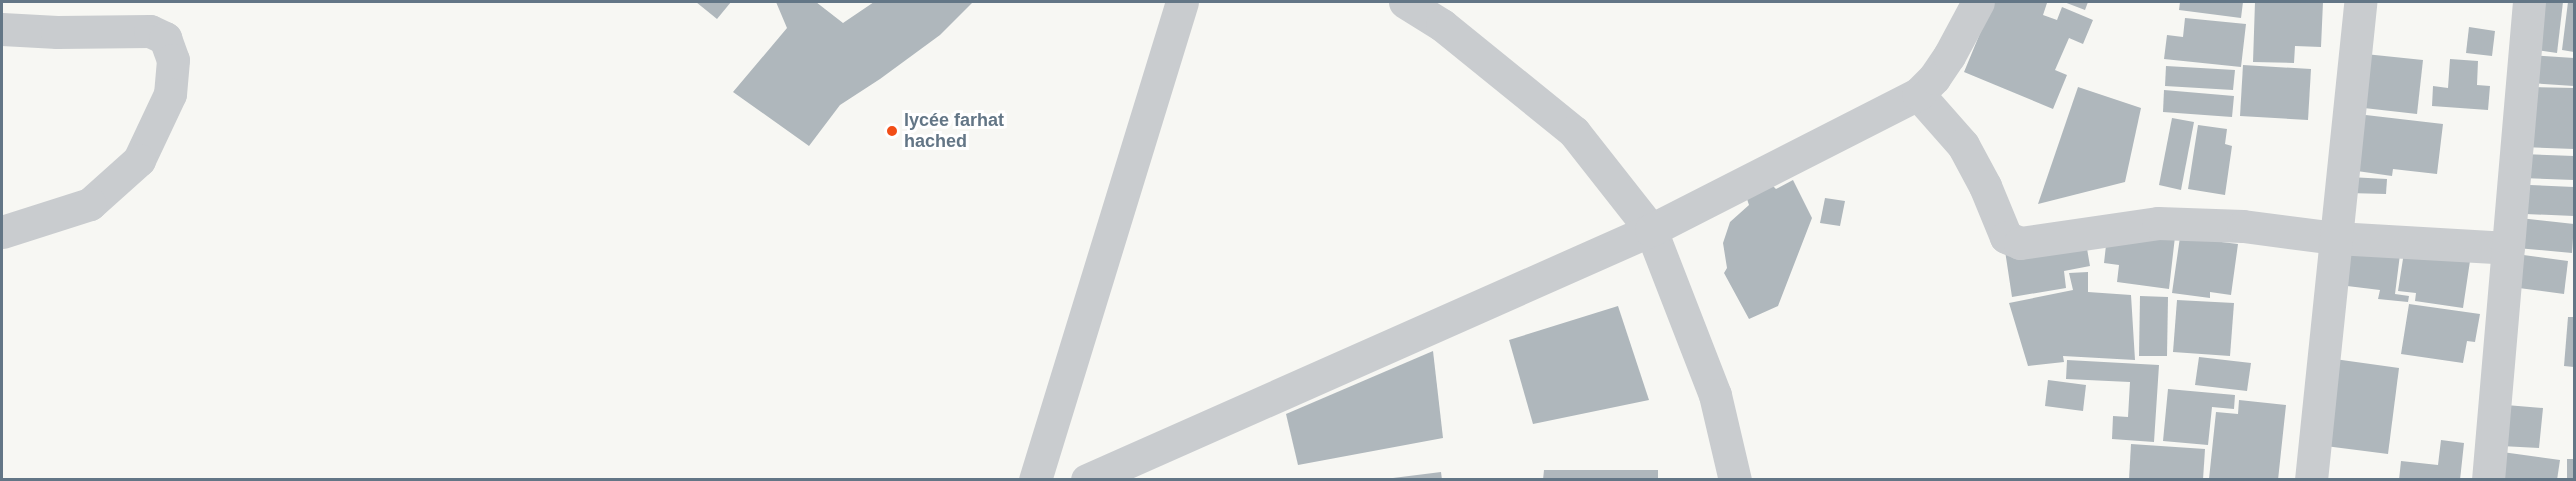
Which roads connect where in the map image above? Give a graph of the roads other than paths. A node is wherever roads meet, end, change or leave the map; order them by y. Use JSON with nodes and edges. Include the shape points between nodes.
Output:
{"nodes":[{"id":1,"x":1182,"y":2,"type":"edge"},
{"id":2,"x":1405,"y":2,"type":"edge"},
{"id":3,"x":1978,"y":2,"type":"edge"},
{"id":4,"x":2360,"y":2,"type":"edge"},
{"id":5,"x":2529,"y":2,"type":"edge"},
{"id":6,"x":2,"y":29,"type":"edge"},
{"id":7,"x":1918,"y":94,"type":"junction"},
{"id":8,"x":1652,"y":230,"type":"junction"},
{"id":9,"x":2,"y":232,"type":"edge"},
{"id":10,"x":2336,"y":238,"type":"junction"},
{"id":11,"x":2508,"y":248,"type":"junction"},
{"id":12,"x":1035,"y":480,"type":"edge"},
{"id":13,"x":1087,"y":480,"type":"edge"},
{"id":14,"x":1735,"y":480,"type":"edge"},
{"id":15,"x":2311,"y":480,"type":"edge"},
{"id":16,"x":2488,"y":480,"type":"edge"}],
"edges":[{"from":1,"to":12,"type":"street"},
{"from":2,"to":8,"type":"street","via":[[1442,25],[1574,132]]},
{"from":3,"to":7,"type":"street","via":[[1949,56]]},
{"from":4,"to":10,"type":"street"},
{"from":5,"to":11,"type":"street"},
{"from":6,"to":9,"type":"street","via":[[150,31],[165,38],[173,60],[170,94],[140,160],[90,204]]},
{"from":7,"to":8,"type":"street"},
{"from":7,"to":10,"type":"street","via":[[1963,145],[2006,237],[2012,241],[2158,223],[2243,226]]},
{"from":8,"to":13,"type":"street"},
{"from":8,"to":14,"type":"street","via":[[1715,394]]},
{"from":10,"to":11,"type":"street"},
{"from":10,"to":15,"type":"street"},
{"from":11,"to":16,"type":"street"}]}
